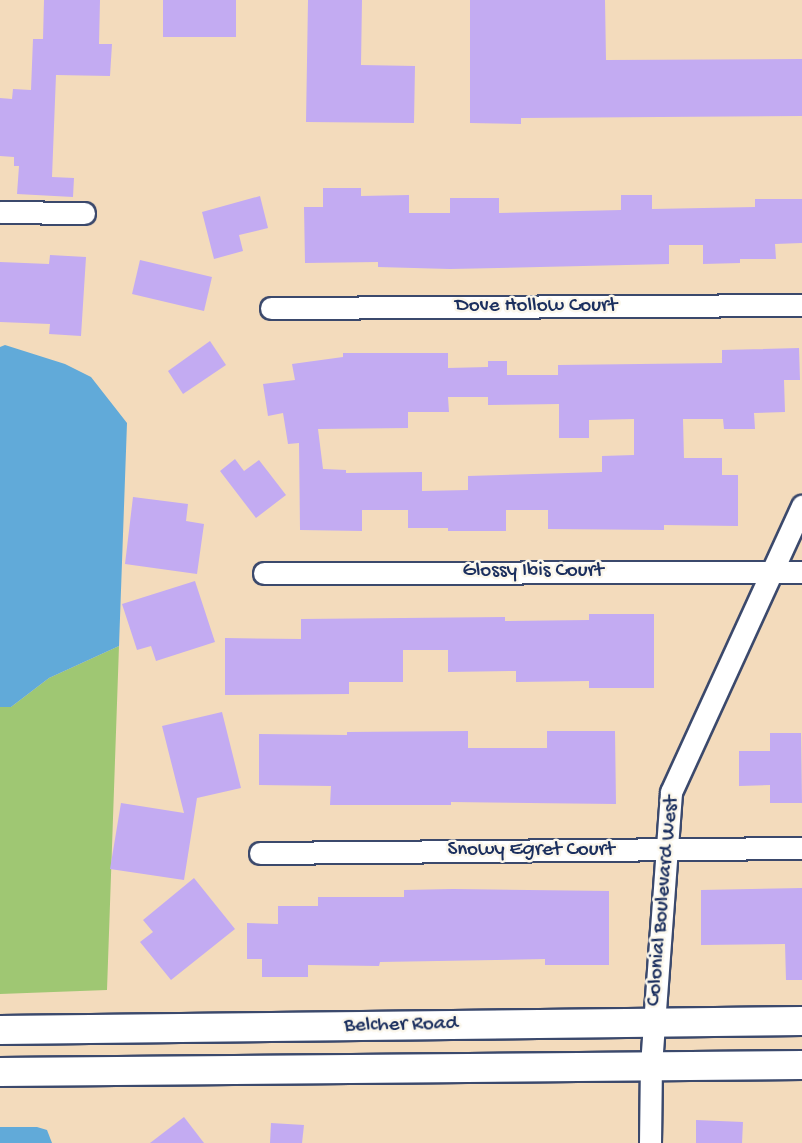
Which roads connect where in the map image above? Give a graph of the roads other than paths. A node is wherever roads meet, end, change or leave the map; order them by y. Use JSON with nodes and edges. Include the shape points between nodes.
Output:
{"nodes":[{"id":1,"x":0,"y":212,"type":"edge"},
{"id":2,"x":84,"y":213,"type":"dead end"},
{"id":3,"x":802,"y":305,"type":"edge"},
{"id":4,"x":271,"y":308,"type":"dead end"},
{"id":5,"x":802,"y":506,"type":"edge"},
{"id":6,"x":772,"y":572,"type":"junction"},
{"id":7,"x":802,"y":572,"type":"edge"},
{"id":8,"x":264,"y":573,"type":"dead end"},
{"id":9,"x":802,"y":848,"type":"edge"},
{"id":10,"x":665,"y":850,"type":"junction"},
{"id":11,"x":260,"y":853,"type":"dead end"},
{"id":12,"x":802,"y":1021,"type":"edge"},
{"id":13,"x":654,"y":1023,"type":"junction"},
{"id":14,"x":0,"y":1030,"type":"edge"},
{"id":15,"x":651,"y":1065,"type":"junction"},
{"id":16,"x":802,"y":1065,"type":"edge"},
{"id":17,"x":0,"y":1072,"type":"edge"},
{"id":18,"x":650,"y":1143,"type":"edge"}],
"edges":[{"from":1,"to":2,"type":"street"},
{"from":3,"to":4,"type":"street","name":"Dove Hollow Court"},
{"from":5,"to":6,"type":"street","name":"Colonial Boulevard West"},
{"from":6,"to":7,"type":"street","name":"Glossy Ibis Court"},
{"from":6,"to":8,"type":"street","name":"Glossy Ibis Court"},
{"from":6,"to":10,"type":"street","name":"Colonial Boulevard West","via":[[671,792]]},
{"from":9,"to":10,"type":"street","name":"Snowy Egret Court"},
{"from":10,"to":11,"type":"street","name":"Snowy Egret Court"},
{"from":10,"to":13,"type":"street","name":"Colonial Boulevard West"},
{"from":12,"to":13,"type":"main road","name":"Belcher Road"},
{"from":13,"to":14,"type":"main road","name":"Belcher Road"},
{"from":13,"to":15,"type":"street","name":"Colonial Boulevard West"},
{"from":15,"to":16,"type":"main road","name":"Belcher Road"},
{"from":15,"to":17,"type":"main road","name":"Belcher Road"},
{"from":15,"to":18,"type":"street","name":"Colonial Boulevard West"}]}
